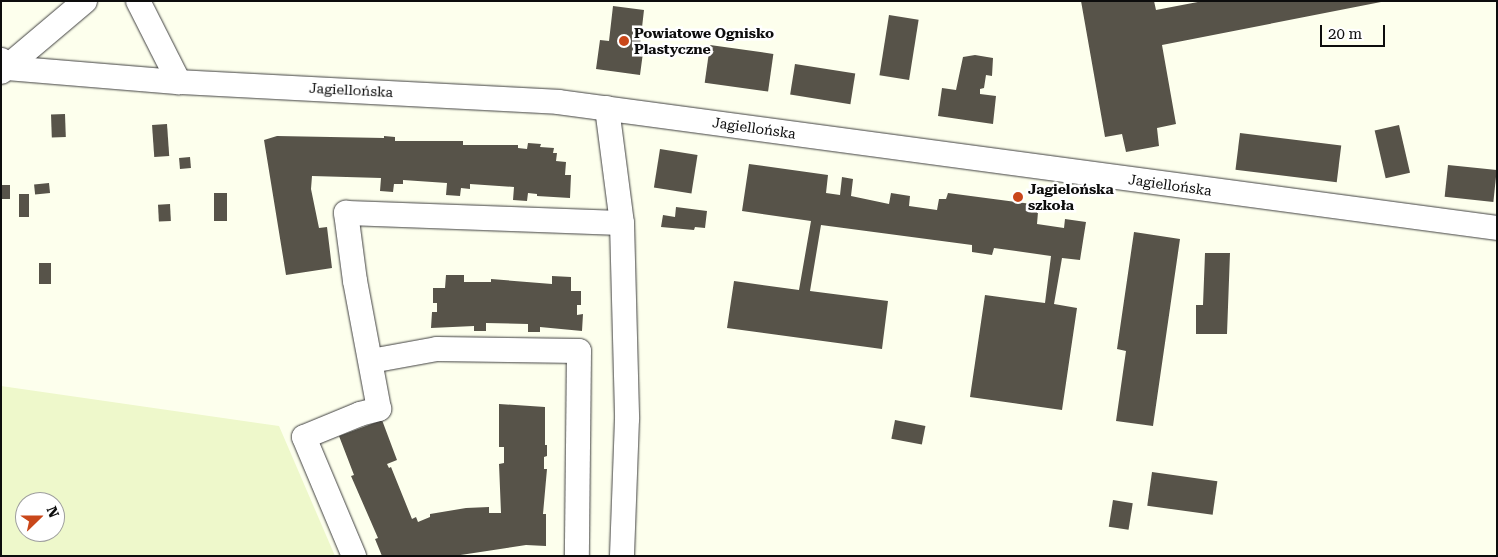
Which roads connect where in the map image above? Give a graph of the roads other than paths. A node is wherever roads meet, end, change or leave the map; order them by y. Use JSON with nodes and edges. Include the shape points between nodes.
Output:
{"nodes":[{"id":1,"x":84,"y":1,"type":"edge"},
{"id":2,"x":138,"y":1,"type":"edge"},
{"id":3,"x":3,"y":67,"type":"edge"},
{"id":4,"x":179,"y":82,"type":"junction"},
{"id":5,"x":607,"y":108,"type":"junction"},
{"id":6,"x":622,"y":223,"type":"junction"},
{"id":7,"x":1497,"y":228,"type":"edge"},
{"id":8,"x":371,"y":361,"type":"junction"},
{"id":9,"x":354,"y":556,"type":"edge"},
{"id":10,"x":577,"y":556,"type":"edge"},
{"id":11,"x":622,"y":556,"type":"edge"}],
"edges":[{"from":1,"to":3,"type":"street"},
{"from":2,"to":4,"type":"street"},
{"from":3,"to":4,"type":"street","name":"Jagiellońska"},
{"from":4,"to":5,"type":"street","name":"Jagiellońska","via":[[558,102]]},
{"from":5,"to":6,"type":"street"},
{"from":5,"to":7,"type":"street","name":"Jagiellońska"},
{"from":6,"to":8,"type":"street","via":[[346,213]]},
{"from":6,"to":11,"type":"street","via":[[627,419]]},
{"from":8,"to":9,"type":"street","via":[[379,409],[304,437]]},
{"from":8,"to":10,"type":"street","via":[[437,349],[579,350]]}]}
